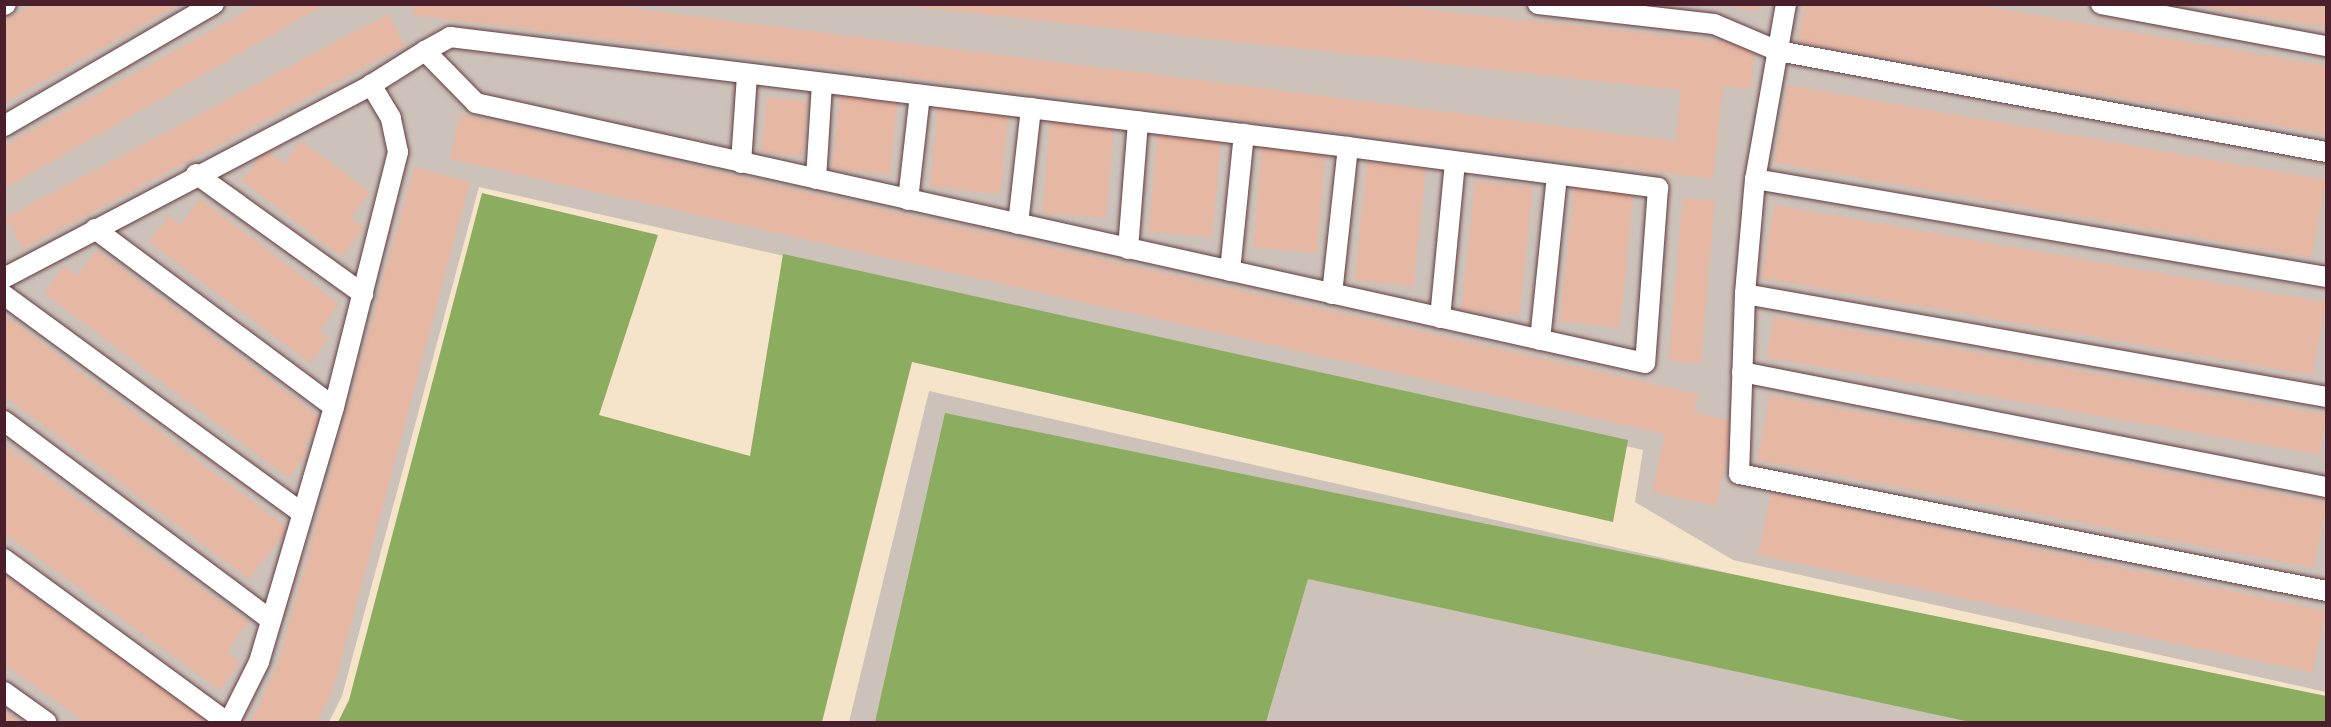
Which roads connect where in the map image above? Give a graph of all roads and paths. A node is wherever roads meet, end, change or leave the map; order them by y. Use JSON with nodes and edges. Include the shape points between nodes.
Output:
{"nodes":[{"id":1,"x":214,"y":4,"type":"edge"},
{"id":2,"x":1538,"y":4,"type":"edge"},
{"id":3,"x":1786,"y":4,"type":"edge"},
{"id":4,"x":2100,"y":4,"type":"edge"},
{"id":5,"x":2326,"y":46,"type":"edge"},
{"id":6,"x":425,"y":51,"type":"junction"},
{"id":7,"x":1778,"y":51,"type":"junction"},
{"id":8,"x":747,"y":74,"type":"junction"},
{"id":9,"x":822,"y":83,"type":"junction"},
{"id":10,"x":371,"y":85,"type":"junction"},
{"id":11,"x":920,"y":95,"type":"junction"},
{"id":12,"x":1031,"y":108,"type":"junction"},
{"id":13,"x":1138,"y":122,"type":"junction"},
{"id":14,"x":4,"y":126,"type":"edge"},
{"id":15,"x":1244,"y":134,"type":"junction"},
{"id":16,"x":1348,"y":147,"type":"junction"},
{"id":17,"x":2326,"y":152,"type":"edge"},
{"id":18,"x":741,"y":163,"type":"junction"},
{"id":19,"x":1455,"y":163,"type":"junction"},
{"id":20,"x":196,"y":174,"type":"junction"},
{"id":21,"x":1557,"y":176,"type":"junction"},
{"id":22,"x":816,"y":179,"type":"junction"},
{"id":23,"x":1755,"y":179,"type":"junction"},
{"id":24,"x":908,"y":200,"type":"junction"},
{"id":25,"x":1018,"y":224,"type":"junction"},
{"id":26,"x":95,"y":229,"type":"junction"},
{"id":27,"x":1128,"y":249,"type":"junction"},
{"id":28,"x":1230,"y":271,"type":"junction"},
{"id":29,"x":2326,"y":277,"type":"edge"},
{"id":30,"x":4,"y":278,"type":"edge"},
{"id":31,"x":363,"y":294,"type":"junction"},
{"id":32,"x":1332,"y":294,"type":"junction"},
{"id":33,"x":1745,"y":294,"type":"junction"},
{"id":34,"x":4,"y":295,"type":"edge"},
{"id":35,"x":1440,"y":318,"type":"junction"},
{"id":36,"x":1540,"y":340,"type":"junction"},
{"id":37,"x":1742,"y":372,"type":"junction"},
{"id":38,"x":2326,"y":397,"type":"edge"},
{"id":39,"x":334,"y":407,"type":"junction"},
{"id":40,"x":4,"y":421,"type":"edge"},
{"id":41,"x":2326,"y":487,"type":"edge"},
{"id":42,"x":302,"y":513,"type":"junction"},
{"id":43,"x":4,"y":559,"type":"edge"},
{"id":44,"x":2326,"y":591,"type":"edge"},
{"id":45,"x":270,"y":619,"type":"junction"},
{"id":46,"x":4,"y":692,"type":"edge"},
{"id":47,"x":46,"y":723,"type":"edge"},
{"id":48,"x":228,"y":723,"type":"edge"}],
"edges":[{"from":1,"to":14,"type":"lane"},
{"from":2,"to":7,"type":"lane","via":[[1714,24]]},
{"from":3,"to":7,"type":"lane"},
{"from":4,"to":5,"type":"lane"},
{"from":6,"to":8,"type":"lane","via":[[450,37]]},
{"from":6,"to":10,"type":"lane"},
{"from":6,"to":18,"type":"lane","via":[[476,104]]},
{"from":7,"to":17,"type":"lane"},
{"from":7,"to":23,"type":"lane"},
{"from":8,"to":9,"type":"lane"},
{"from":8,"to":18,"type":"lane"},
{"from":9,"to":11,"type":"lane"},
{"from":9,"to":22,"type":"lane"},
{"from":10,"to":20,"type":"lane"},
{"from":10,"to":31,"type":"lane","via":[[391,118],[398,152]]},
{"from":11,"to":12,"type":"lane"},
{"from":11,"to":24,"type":"lane"},
{"from":12,"to":13,"type":"lane"},
{"from":12,"to":25,"type":"lane"},
{"from":13,"to":15,"type":"lane"},
{"from":13,"to":27,"type":"lane"},
{"from":15,"to":16,"type":"lane"},
{"from":15,"to":28,"type":"lane"},
{"from":16,"to":19,"type":"lane"},
{"from":16,"to":32,"type":"lane"},
{"from":18,"to":22,"type":"lane"},
{"from":19,"to":21,"type":"lane"},
{"from":19,"to":35,"type":"lane"},
{"from":20,"to":26,"type":"lane"},
{"from":20,"to":31,"type":"lane"},
{"from":21,"to":36,"type":"lane"},
{"from":21,"to":36,"type":"lane","via":[[1658,188],[1645,363]]},
{"from":22,"to":24,"type":"lane"},
{"from":23,"to":29,"type":"lane"},
{"from":23,"to":33,"type":"lane"},
{"from":24,"to":25,"type":"lane"},
{"from":25,"to":27,"type":"lane"},
{"from":26,"to":30,"type":"lane"},
{"from":26,"to":39,"type":"lane"},
{"from":27,"to":28,"type":"lane"},
{"from":28,"to":32,"type":"lane"},
{"from":31,"to":39,"type":"lane"},
{"from":32,"to":35,"type":"lane"},
{"from":33,"to":37,"type":"lane"},
{"from":33,"to":38,"type":"lane"},
{"from":34,"to":42,"type":"lane"},
{"from":35,"to":36,"type":"lane"},
{"from":37,"to":41,"type":"lane"},
{"from":37,"to":44,"type":"lane","via":[[1739,474]]},
{"from":39,"to":42,"type":"lane"},
{"from":40,"to":45,"type":"lane"},
{"from":42,"to":45,"type":"lane"},
{"from":43,"to":48,"type":"lane"},
{"from":45,"to":48,"type":"lane","via":[[259,662]]},
{"from":46,"to":47,"type":"lane"}]}
